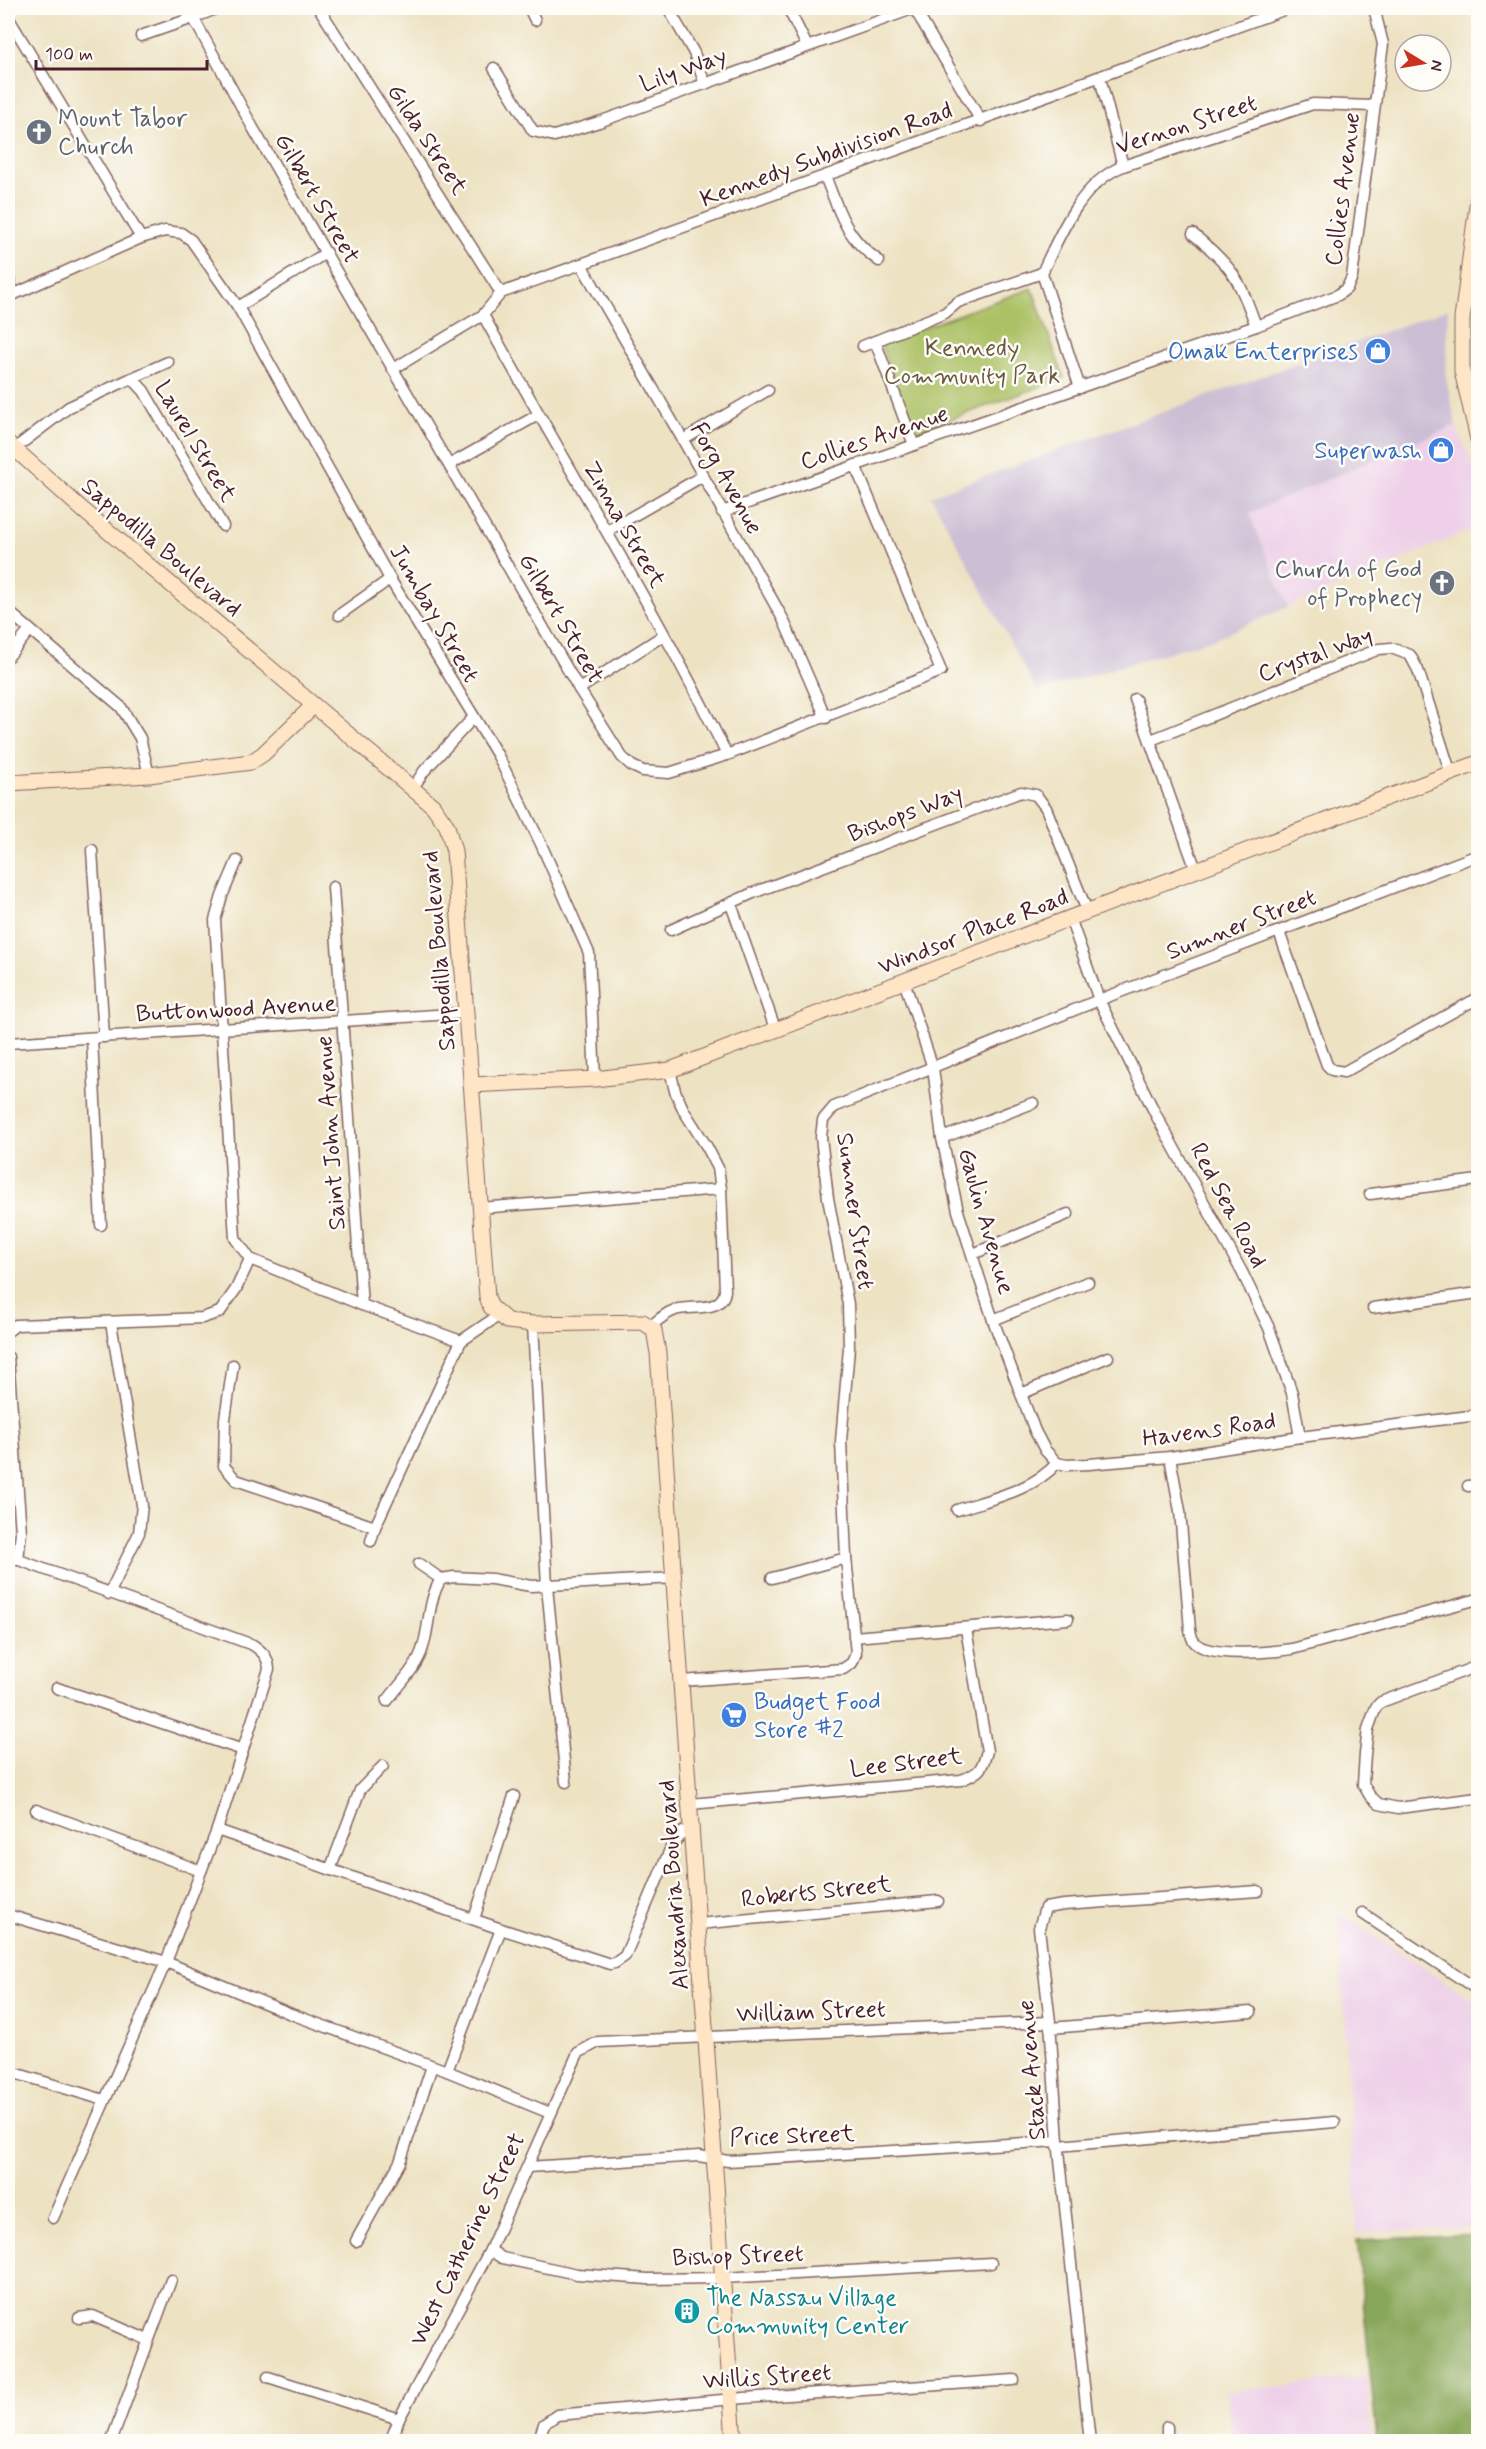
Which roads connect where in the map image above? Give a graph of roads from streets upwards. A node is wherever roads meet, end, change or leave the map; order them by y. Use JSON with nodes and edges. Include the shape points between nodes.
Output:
{"nodes":[{"id":1,"x":188,"y":8,"type":"edge"},
{"id":2,"x":218,"y":8,"type":"edge"},
{"id":3,"x":319,"y":8,"type":"edge"},
{"id":4,"x":529,"y":8,"type":"edge"},
{"id":5,"x":668,"y":8,"type":"edge"},
{"id":6,"x":789,"y":8,"type":"edge"},
{"id":7,"x":915,"y":8,"type":"edge"},
{"id":8,"x":1260,"y":8,"type":"edge"},
{"id":9,"x":1290,"y":8,"type":"edge"},
{"id":10,"x":1374,"y":8,"type":"edge"},
{"id":11,"x":1268,"y":16,"type":"junction"},
{"id":12,"x":8,"y":17,"type":"edge"},
{"id":13,"x":194,"y":18,"type":"junction"},
{"id":14,"x":535,"y":20,"type":"dead end"},
{"id":15,"x":141,"y":36,"type":"dead end"},
{"id":16,"x":807,"y":46,"type":"junction"},
{"id":17,"x":494,"y":68,"type":"dead end"},
{"id":18,"x":1100,"y":78,"type":"junction"},
{"id":19,"x":705,"y":84,"type":"junction"},
{"id":20,"x":1373,"y":106,"type":"junction"},
{"id":21,"x":981,"y":120,"type":"junction"},
{"id":22,"x":1123,"y":166,"type":"junction"},
{"id":23,"x":825,"y":176,"type":"junction"},
{"id":24,"x":1479,"y":198,"type":"edge"},
{"id":25,"x":1193,"y":234,"type":"dead end"},
{"id":26,"x":141,"y":238,"type":"junction"},
{"id":27,"x":326,"y":253,"type":"junction"},
{"id":28,"x":879,"y":261,"type":"dead end"},
{"id":29,"x":581,"y":264,"type":"junction"},
{"id":30,"x":1042,"y":273,"type":"junction"},
{"id":31,"x":8,"y":278,"type":"edge"},
{"id":32,"x":1473,"y":283,"type":"edge"},
{"id":33,"x":501,"y":293,"type":"junction"},
{"id":34,"x":11,"y":295,"type":"edge"},
{"id":35,"x":238,"y":307,"type":"junction"},
{"id":36,"x":483,"y":315,"type":"junction"},
{"id":37,"x":1256,"y":326,"type":"junction"},
{"id":38,"x":875,"y":341,"type":"junction"},
{"id":39,"x":863,"y":346,"type":"dead end"},
{"id":40,"x":168,"y":362,"type":"dead end"},
{"id":41,"x":393,"y":369,"type":"junction"},
{"id":42,"x":132,"y":378,"type":"junction"},
{"id":43,"x":1080,"y":388,"type":"junction"},
{"id":44,"x":768,"y":390,"type":"dead end"},
{"id":45,"x":538,"y":416,"type":"junction"},
{"id":46,"x":1477,"y":430,"type":"edge"},
{"id":47,"x":683,"y":441,"type":"junction"},
{"id":48,"x":914,"y":445,"type":"junction"},
{"id":49,"x":11,"y":446,"type":"edge"},
{"id":50,"x":449,"y":465,"type":"junction"},
{"id":51,"x":855,"y":465,"type":"junction"},
{"id":52,"x":701,"y":477,"type":"junction"},
{"id":53,"x":722,"y":512,"type":"junction"},
{"id":54,"x":223,"y":526,"type":"dead end"},
{"id":55,"x":607,"y":531,"type":"junction"},
{"id":56,"x":390,"y":579,"type":"junction"},
{"id":57,"x":8,"y":611,"type":"edge"},
{"id":58,"x":339,"y":615,"type":"dead end"},
{"id":59,"x":30,"y":630,"type":"junction"},
{"id":60,"x":664,"y":635,"type":"junction"},
{"id":61,"x":8,"y":657,"type":"edge"},
{"id":62,"x":579,"y":688,"type":"junction"},
{"id":63,"x":1135,"y":699,"type":"dead end"},
{"id":64,"x":313,"y":706,"type":"junction"},
{"id":65,"x":473,"y":718,"type":"junction"},
{"id":66,"x":826,"y":718,"type":"junction"},
{"id":67,"x":1151,"y":740,"type":"junction"},
{"id":68,"x":727,"y":755,"type":"junction"},
{"id":69,"x":1479,"y":763,"type":"edge"},
{"id":70,"x":1451,"y":774,"type":"junction"},
{"id":71,"x":149,"y":775,"type":"junction"},
{"id":72,"x":8,"y":783,"type":"edge"},
{"id":73,"x":413,"y":788,"type":"junction"},
{"id":74,"x":92,"y":850,"type":"dead end"},
{"id":75,"x":1479,"y":855,"type":"edge"},
{"id":76,"x":237,"y":861,"type":"dead end"},
{"id":77,"x":1196,"y":870,"type":"junction"},
{"id":78,"x":333,"y":886,"type":"dead end"},
{"id":79,"x":731,"y":904,"type":"junction"},
{"id":80,"x":1088,"y":911,"type":"junction"},
{"id":81,"x":1070,"y":918,"type":"junction"},
{"id":82,"x":671,"y":930,"type":"dead end"},
{"id":83,"x":1279,"y":933,"type":"junction"},
{"id":84,"x":904,"y":981,"type":"junction"},
{"id":85,"x":1479,"y":998,"type":"edge"},
{"id":86,"x":1099,"y":1000,"type":"junction"},
{"id":87,"x":466,"y":1013,"type":"junction"},
{"id":88,"x":344,"y":1023,"type":"junction"},
{"id":89,"x":222,"y":1029,"type":"junction"},
{"id":90,"x":776,"y":1031,"type":"junction"},
{"id":91,"x":104,"y":1037,"type":"junction"},
{"id":92,"x":92,"y":1039,"type":"junction"},
{"id":93,"x":8,"y":1043,"type":"edge"},
{"id":94,"x":933,"y":1068,"type":"junction"},
{"id":95,"x":670,"y":1070,"type":"junction"},
{"id":96,"x":595,"y":1079,"type":"junction"},
{"id":97,"x":471,"y":1084,"type":"junction"},
{"id":98,"x":1033,"y":1103,"type":"dead end"},
{"id":99,"x":942,"y":1138,"type":"junction"},
{"id":100,"x":1479,"y":1180,"type":"edge"},
{"id":101,"x":721,"y":1189,"type":"junction"},
{"id":102,"x":1370,"y":1194,"type":"dead end"},
{"id":103,"x":480,"y":1208,"type":"junction"},
{"id":104,"x":1068,"y":1214,"type":"dead end"},
{"id":105,"x":101,"y":1225,"type":"dead end"},
{"id":106,"x":973,"y":1254,"type":"junction"},
{"id":107,"x":250,"y":1259,"type":"junction"},
{"id":108,"x":1088,"y":1282,"type":"dead end"},
{"id":109,"x":1479,"y":1293,"type":"edge"},
{"id":110,"x":362,"y":1305,"type":"junction"},
{"id":111,"x":1373,"y":1308,"type":"dead end"},
{"id":112,"x":498,"y":1316,"type":"junction"},
{"id":113,"x":993,"y":1320,"type":"junction"},
{"id":114,"x":111,"y":1323,"type":"junction"},
{"id":115,"x":533,"y":1324,"type":"junction"},
{"id":116,"x":651,"y":1326,"type":"junction"},
{"id":117,"x":8,"y":1331,"type":"edge"},
{"id":118,"x":461,"y":1341,"type":"junction"},
{"id":119,"x":8,"y":1357,"type":"edge"},
{"id":120,"x":1108,"y":1357,"type":"dead end"},
{"id":121,"x":233,"y":1365,"type":"dead end"},
{"id":122,"x":1021,"y":1394,"type":"junction"},
{"id":123,"x":1479,"y":1416,"type":"edge"},
{"id":124,"x":1300,"y":1437,"type":"junction"},
{"id":125,"x":1170,"y":1457,"type":"junction"},
{"id":126,"x":1057,"y":1463,"type":"junction"},
{"id":127,"x":957,"y":1510,"type":"dead end"},
{"id":128,"x":375,"y":1527,"type":"junction"},
{"id":129,"x":371,"y":1541,"type":"dead end"},
{"id":130,"x":13,"y":1558,"type":"edge"},
{"id":131,"x":846,"y":1558,"type":"junction"},
{"id":132,"x":419,"y":1564,"type":"dead end"},
{"id":133,"x":675,"y":1578,"type":"junction"},
{"id":134,"x":772,"y":1578,"type":"dead end"},
{"id":135,"x":441,"y":1579,"type":"junction"},
{"id":136,"x":547,"y":1586,"type":"junction"},
{"id":137,"x":109,"y":1594,"type":"junction"},
{"id":138,"x":1479,"y":1599,"type":"edge"},
{"id":139,"x":1068,"y":1619,"type":"dead end"},
{"id":140,"x":966,"y":1629,"type":"junction"},
{"id":141,"x":854,"y":1637,"type":"junction"},
{"id":142,"x":1479,"y":1666,"type":"edge"},
{"id":143,"x":682,"y":1681,"type":"junction"},
{"id":144,"x":57,"y":1688,"type":"dead end"},
{"id":145,"x":387,"y":1701,"type":"dead end"},
{"id":146,"x":243,"y":1750,"type":"junction"},
{"id":147,"x":384,"y":1766,"type":"dead end"},
{"id":148,"x":566,"y":1782,"type":"dead end"},
{"id":149,"x":514,"y":1796,"type":"dead end"},
{"id":150,"x":1479,"y":1798,"type":"edge"},
{"id":151,"x":690,"y":1804,"type":"junction"},
{"id":152,"x":36,"y":1809,"type":"dead end"},
{"id":153,"x":692,"y":1827,"type":"junction"},
{"id":154,"x":217,"y":1830,"type":"junction"},
{"id":155,"x":201,"y":1870,"type":"junction"},
{"id":156,"x":330,"y":1870,"type":"junction"},
{"id":157,"x":1258,"y":1891,"type":"dead end"},
{"id":158,"x":938,"y":1901,"type":"dead end"},
{"id":159,"x":1362,"y":1913,"type":"dead end"},
{"id":160,"x":8,"y":1915,"type":"edge"},
{"id":161,"x":474,"y":1919,"type":"junction"},
{"id":162,"x":699,"y":1924,"type":"junction"},
{"id":163,"x":501,"y":1929,"type":"junction"},
{"id":164,"x":166,"y":1962,"type":"junction"},
{"id":165,"x":1479,"y":1990,"type":"edge"},
{"id":166,"x":1251,"y":2012,"type":"dead end"},
{"id":167,"x":1050,"y":2025,"type":"junction"},
{"id":168,"x":706,"y":2037,"type":"junction"},
{"id":169,"x":578,"y":2053,"type":"joint"},
{"id":170,"x":432,"y":2066,"type":"junction"},
{"id":171,"x":8,"y":2071,"type":"edge"},
{"id":172,"x":447,"y":2071,"type":"junction"},
{"id":173,"x":104,"y":2100,"type":"junction"},
{"id":174,"x":550,"y":2113,"type":"junction"},
{"id":175,"x":1335,"y":2122,"type":"dead end"},
{"id":176,"x":1058,"y":2143,"type":"junction"},
{"id":177,"x":714,"y":2158,"type":"junction"},
{"id":178,"x":528,"y":2167,"type":"junction"},
{"id":179,"x":52,"y":2218,"type":"dead end"},
{"id":180,"x":357,"y":2241,"type":"dead end"},
{"id":181,"x":490,"y":2250,"type":"junction"},
{"id":182,"x":991,"y":2263,"type":"dead end"},
{"id":183,"x":723,"y":2278,"type":"junction"},
{"id":184,"x":171,"y":2280,"type":"dead end"},
{"id":185,"x":80,"y":2318,"type":"dead end"},
{"id":186,"x":148,"y":2340,"type":"junction"},
{"id":187,"x":268,"y":2377,"type":"dead end"},
{"id":188,"x":1014,"y":2380,"type":"dead end"},
{"id":189,"x":731,"y":2400,"type":"junction"},
{"id":190,"x":399,"y":2419,"type":"junction"},
{"id":191,"x":1167,"y":2427,"type":"dead end"},
{"id":192,"x":111,"y":2442,"type":"edge"},
{"id":193,"x":390,"y":2442,"type":"edge"},
{"id":194,"x":538,"y":2442,"type":"edge"},
{"id":195,"x":734,"y":2442,"type":"edge"},
{"id":196,"x":1090,"y":2442,"type":"edge"},
{"id":197,"x":1167,"y":2442,"type":"edge"}],
"edges":[{"from":1,"to":13,"type":"street","name":"Gilbert Street"},
{"from":2,"to":13,"type":"street"},
{"from":3,"to":33,"type":"street","name":"Gilda Street"},
{"from":4,"to":14,"type":"street"},
{"from":5,"to":19,"type":"street","via":[[694,53]]},
{"from":6,"to":16,"type":"street"},
{"from":7,"to":16,"type":"street","name":"Lily Way"},
{"from":7,"to":21,"type":"street"},
{"from":8,"to":11,"type":"street"},
{"from":9,"to":11,"type":"street","name":"Kennedy Subdivision Road"},
{"from":10,"to":20,"type":"street","name":"Collies Avenue","via":[[1383,44]]},
{"from":11,"to":18,"type":"street","name":"Kennedy Subdivision Road"},
{"from":12,"to":26,"type":"street"},
{"from":13,"to":15,"type":"street"},
{"from":13,"to":27,"type":"street","name":"Gilbert Street"},
{"from":16,"to":19,"type":"street","name":"Lily Way"},
{"from":17,"to":19,"type":"street","name":"Lily Way","via":[[533,131],[554,136]]},
{"from":18,"to":21,"type":"street","name":"Kennedy Subdivision Road"},
{"from":18,"to":22,"type":"street"},
{"from":20,"to":22,"type":"street","name":"Vernon Street","via":[[1313,104]]},
{"from":20,"to":37,"type":"street","name":"Collies Avenue","via":[[1349,285],[1330,298]]},
{"from":21,"to":23,"type":"street","name":"Kennedy Subdivision Road"},
{"from":22,"to":30,"type":"street","name":"Vernon Street","via":[[1101,177],[1086,194]]},
{"from":23,"to":28,"type":"street","via":[[846,227],[861,248]]},
{"from":23,"to":29,"type":"street","name":"Kennedy Subdivision Road"},
{"from":24,"to":32,"type":"street"},
{"from":25,"to":37,"type":"street","via":[[1232,271]]},
{"from":26,"to":34,"type":"street"},
{"from":26,"to":35,"type":"street","name":"Jumbay Street","via":[[165,231],[181,233]]},
{"from":27,"to":35,"type":"street"},
{"from":27,"to":41,"type":"street","name":"Gilbert Street"},
{"from":29,"to":33,"type":"street","name":"Kennedy Subdivision Road"},
{"from":29,"to":47,"type":"street","name":"Forg Avenue"},
{"from":30,"to":38,"type":"street","via":[[958,302],[945,313]]},
{"from":30,"to":43,"type":"street"},
{"from":31,"to":34,"type":"street"},
{"from":32,"to":46,"type":"street","via":[[1462,319],[1462,371]]},
{"from":33,"to":36,"type":"street"},
{"from":35,"to":56,"type":"street","name":"Jumbay Street"},
{"from":36,"to":41,"type":"street"},
{"from":36,"to":45,"type":"street","name":"Zinna Street"},
{"from":37,"to":43,"type":"street","name":"Collies Avenue"},
{"from":38,"to":39,"type":"street"},
{"from":38,"to":48,"type":"street"},
{"from":40,"to":42,"type":"street","name":"Laurel Street"},
{"from":41,"to":50,"type":"street","name":"Gilbert Street"},
{"from":42,"to":49,"type":"street","name":"Laurel Street","via":[[69,406]]},
{"from":42,"to":54,"type":"street","name":"Laurel Street","via":[[144,391]]},
{"from":43,"to":48,"type":"street","name":"Collies Avenue"},
{"from":44,"to":47,"type":"street"},
{"from":45,"to":50,"type":"street"},
{"from":45,"to":55,"type":"street","name":"Zinna Street"},
{"from":47,"to":52,"type":"street","name":"Forg Avenue"},
{"from":48,"to":51,"type":"street","name":"Collies Avenue"},
{"from":49,"to":64,"type":"street","name":"Sappodilla Boulevard"},
{"from":50,"to":62,"type":"street","name":"Gilbert Street"},
{"from":51,"to":53,"type":"street","name":"Collies Avenue"},
{"from":51,"to":66,"type":"street","name":"Gilbert Street","via":[[941,671]]},
{"from":52,"to":53,"type":"street","name":"Forg Avenue"},
{"from":52,"to":55,"type":"street"},
{"from":53,"to":66,"type":"street","name":"Forg Avenue","via":[[783,620]]},
{"from":55,"to":60,"type":"street","name":"Zinna Street"},
{"from":56,"to":58,"type":"street"},
{"from":56,"to":65,"type":"street","name":"Jumbay Street"},
{"from":57,"to":59,"type":"street"},
{"from":59,"to":61,"type":"street"},
{"from":59,"to":71,"type":"street","via":[[121,707],[140,738]]},
{"from":60,"to":62,"type":"street"},
{"from":60,"to":68,"type":"street","name":"Zinna Street"},
{"from":62,"to":68,"type":"street","name":"Gilbert Street","via":[[622,757],[632,766],[669,773]]},
{"from":63,"to":67,"type":"street"},
{"from":64,"to":71,"type":"street","via":[[251,762]]},
{"from":64,"to":73,"type":"street","name":"Sappodilla Boulevard"},
{"from":65,"to":73,"type":"street"},
{"from":65,"to":96,"type":"street","name":"Jumbay Street","via":[[498,756],[589,953]]},
{"from":66,"to":68,"type":"street","name":"Gilbert Street"},
{"from":67,"to":70,"type":"street","name":"Crystal Way","via":[[1379,649],[1391,648],[1410,655],[1418,669]]},
{"from":67,"to":77,"type":"street"},
{"from":69,"to":70,"type":"street","name":"Windsor Place Road"},
{"from":70,"to":77,"type":"street","name":"Windsor Place Road"},
{"from":71,"to":72,"type":"street"},
{"from":73,"to":87,"type":"street","name":"Sappodilla Boulevard","via":[[447,826],[454,851]]},
{"from":74,"to":91,"type":"street"},
{"from":75,"to":83,"type":"street","name":"Sumner Street"},
{"from":76,"to":89,"type":"street","via":[[214,920]]},
{"from":77,"to":80,"type":"street","name":"Windsor Place Road"},
{"from":78,"to":88,"type":"street","name":"Saint John Avenue"},
{"from":79,"to":80,"type":"street","name":"Bishops Way","via":[[1021,792],[1036,795],[1046,808]]},
{"from":79,"to":82,"type":"street","name":"Bishops Way"},
{"from":79,"to":90,"type":"street"},
{"from":80,"to":81,"type":"street","name":"Windsor Place Road"},
{"from":81,"to":84,"type":"street","name":"Windsor Place Road"},
{"from":81,"to":86,"type":"street","name":"Red Sea Road"},
{"from":83,"to":85,"type":"street","via":[[1332,1070],[1344,1072]]},
{"from":83,"to":86,"type":"street","name":"Sumner Street"},
{"from":84,"to":90,"type":"street","name":"Windsor Place Road"},
{"from":84,"to":94,"type":"street","name":"Gaulin Avenue"},
{"from":86,"to":94,"type":"street","name":"Sumner Street"},
{"from":86,"to":124,"type":"street","name":"Red Sea Road","via":[[1269,1328],[1292,1393]]},
{"from":87,"to":88,"type":"street","name":"Buttonwood Avenue"},
{"from":87,"to":97,"type":"street","name":"Sappodilla Boulevard"},
{"from":88,"to":89,"type":"street","name":"Buttonwood Avenue"},
{"from":88,"to":110,"type":"street","name":"Saint John Avenue"},
{"from":89,"to":91,"type":"street","name":"Buttonwood Avenue"},
{"from":89,"to":107,"type":"street","via":[[235,1238]]},
{"from":90,"to":95,"type":"street","name":"Windsor Place Road"},
{"from":91,"to":92,"type":"street","name":"Buttonwood Avenue"},
{"from":92,"to":93,"type":"street","name":"Buttonwood Avenue"},
{"from":92,"to":105,"type":"street"},
{"from":94,"to":99,"type":"street","name":"Gaulin Avenue"},
{"from":94,"to":131,"type":"street","name":"Sumner Street","via":[[834,1107],[820,1128],[828,1198],[848,1304],[842,1441]]},
{"from":95,"to":96,"type":"street","name":"Windsor Place Road"},
{"from":95,"to":101,"type":"street","via":[[684,1111],[717,1168]]},
{"from":96,"to":97,"type":"street","name":"Windsor Place Road"},
{"from":97,"to":103,"type":"street","name":"Sappodilla Boulevard"},
{"from":98,"to":99,"type":"street"},
{"from":99,"to":106,"type":"street","name":"Gaulin Avenue","via":[[958,1211]]},
{"from":100,"to":102,"type":"street"},
{"from":101,"to":103,"type":"street"},
{"from":101,"to":116,"type":"street","via":[[725,1291],[722,1300],[716,1306],[666,1314]]},
{"from":103,"to":112,"type":"street","name":"Sappodilla Boulevard","via":[[487,1297]]},
{"from":104,"to":106,"type":"street"},
{"from":106,"to":113,"type":"street","name":"Gaulin Avenue"},
{"from":107,"to":110,"type":"street"},
{"from":107,"to":114,"type":"street","via":[[220,1312],[202,1318]]},
{"from":108,"to":113,"type":"street"},
{"from":109,"to":111,"type":"street"},
{"from":110,"to":118,"type":"street"},
{"from":112,"to":115,"type":"street"},
{"from":112,"to":118,"type":"street"},
{"from":113,"to":122,"type":"street","name":"Gaulin Avenue"},
{"from":114,"to":117,"type":"street","via":[[16,1325]]},
{"from":114,"to":137,"type":"street","via":[[142,1505],[140,1533]]},
{"from":115,"to":116,"type":"street","via":[[639,1322]]},
{"from":115,"to":136,"type":"street"},
{"from":116,"to":133,"type":"street","name":"Alexandria Boulevard","via":[[658,1353]]},
{"from":118,"to":128,"type":"street"},
{"from":119,"to":130,"type":"street","via":[[21,1532]]},
{"from":120,"to":122,"type":"street"},
{"from":121,"to":128,"type":"street","via":[[225,1419],[224,1466],[236,1480]]},
{"from":122,"to":126,"type":"street","name":"Gaulin Avenue","via":[[1035,1431]]},
{"from":123,"to":124,"type":"street","name":"Havens Road"},
{"from":124,"to":125,"type":"street","name":"Havens Road"},
{"from":125,"to":126,"type":"street","name":"Havens Road","via":[[1067,1466]]},
{"from":125,"to":138,"type":"street","via":[[1180,1511],[1190,1630],[1193,1641],[1204,1648],[1223,1652],[1292,1649]]},
{"from":126,"to":127,"type":"street","via":[[1047,1475]]},
{"from":128,"to":129,"type":"street"},
{"from":130,"to":137,"type":"street"},
{"from":131,"to":134,"type":"street"},
{"from":131,"to":141,"type":"street","name":"Sumner Street"},
{"from":132,"to":135,"type":"street"},
{"from":133,"to":136,"type":"street"},
{"from":133,"to":143,"type":"street","name":"Alexandria Boulevard"},
{"from":135,"to":136,"type":"street","via":[[492,1579]]},
{"from":135,"to":145,"type":"street","via":[[432,1598],[421,1653]]},
{"from":136,"to":148,"type":"street"},
{"from":137,"to":146,"type":"street","via":[[262,1651],[269,1670]]},
{"from":139,"to":140,"type":"street"},
{"from":140,"to":141,"type":"street"},
{"from":140,"to":151,"type":"street","name":"Lee Street","via":[[987,1751],[977,1774],[961,1780]]},
{"from":141,"to":143,"type":"street","name":"Sumner Street","via":[[854,1658],[843,1669]]},
{"from":142,"to":150,"type":"street","via":[[1376,1707],[1368,1729],[1363,1784],[1379,1804],[1398,1808]]},
{"from":143,"to":151,"type":"street","name":"Alexandria Boulevard"},
{"from":144,"to":146,"type":"street"},
{"from":146,"to":154,"type":"street"},
{"from":147,"to":156,"type":"street","via":[[360,1790]]},
{"from":149,"to":161,"type":"street"},
{"from":151,"to":153,"type":"street","name":"Alexandria Boulevard"},
{"from":152,"to":155,"type":"street"},
{"from":153,"to":162,"type":"street","name":"Alexandria Boulevard"},
{"from":153,"to":163,"type":"street","via":[[672,1845],[625,1956],[615,1963],[604,1963]]},
{"from":154,"to":155,"type":"street"},
{"from":154,"to":156,"type":"street"},
{"from":155,"to":164,"type":"street"},
{"from":156,"to":161,"type":"street"},
{"from":157,"to":167,"type":"street","name":"Stack Avenue","via":[[1045,1908],[1039,1928]]},
{"from":158,"to":162,"type":"street","name":"Roberts Street"},
{"from":159,"to":165,"type":"street"},
{"from":160,"to":164,"type":"street"},
{"from":161,"to":163,"type":"street"},
{"from":162,"to":168,"type":"street","name":"Alexandria Boulevard"},
{"from":163,"to":172,"type":"street"},
{"from":164,"to":170,"type":"street"},
{"from":164,"to":173,"type":"street"},
{"from":166,"to":167,"type":"street","name":"William Street"},
{"from":167,"to":168,"type":"street","name":"William Street"},
{"from":167,"to":176,"type":"street","name":"Stack Avenue"},
{"from":168,"to":169,"type":"street","name":"William Street","via":[[598,2042]]},
{"from":168,"to":177,"type":"street","name":"Alexandria Boulevard"},
{"from":169,"to":174,"type":"street","name":"West Catherine Street"},
{"from":170,"to":172,"type":"street"},
{"from":170,"to":180,"type":"street","via":[[400,2162]]},
{"from":171,"to":173,"type":"street"},
{"from":172,"to":174,"type":"street"},
{"from":173,"to":179,"type":"street"},
{"from":174,"to":178,"type":"street","name":"West Catherine Street"},
{"from":175,"to":176,"type":"street","name":"Price Street"},
{"from":176,"to":177,"type":"street","name":"Price Street","via":[[728,2161]]},
{"from":176,"to":196,"type":"street","name":"Stack Avenue"},
{"from":177,"to":178,"type":"street","name":"Price Street"},
{"from":177,"to":183,"type":"street","name":"Alexandria Boulevard"},
{"from":178,"to":181,"type":"street","name":"West Catherine Street"},
{"from":181,"to":183,"type":"street","name":"Bishop Street","via":[[502,2258],[577,2274],[648,2279]]},
{"from":181,"to":190,"type":"street","name":"West Catherine Street"},
{"from":182,"to":183,"type":"street","name":"Bishop Street"},
{"from":183,"to":189,"type":"street","name":"Alexandria Boulevard"},
{"from":184,"to":186,"type":"street"},
{"from":185,"to":186,"type":"street","via":[[93,2316]]},
{"from":186,"to":192,"type":"street"},
{"from":187,"to":190,"type":"street"},
{"from":188,"to":189,"type":"street","name":"Willis Street"},
{"from":189,"to":194,"type":"street","name":"Willis Street","via":[[557,2415],[544,2424]]},
{"from":189,"to":195,"type":"street","name":"Alexandria Boulevard"},
{"from":190,"to":193,"type":"street","name":"West Catherine Street"},
{"from":191,"to":197,"type":"street"}]}
